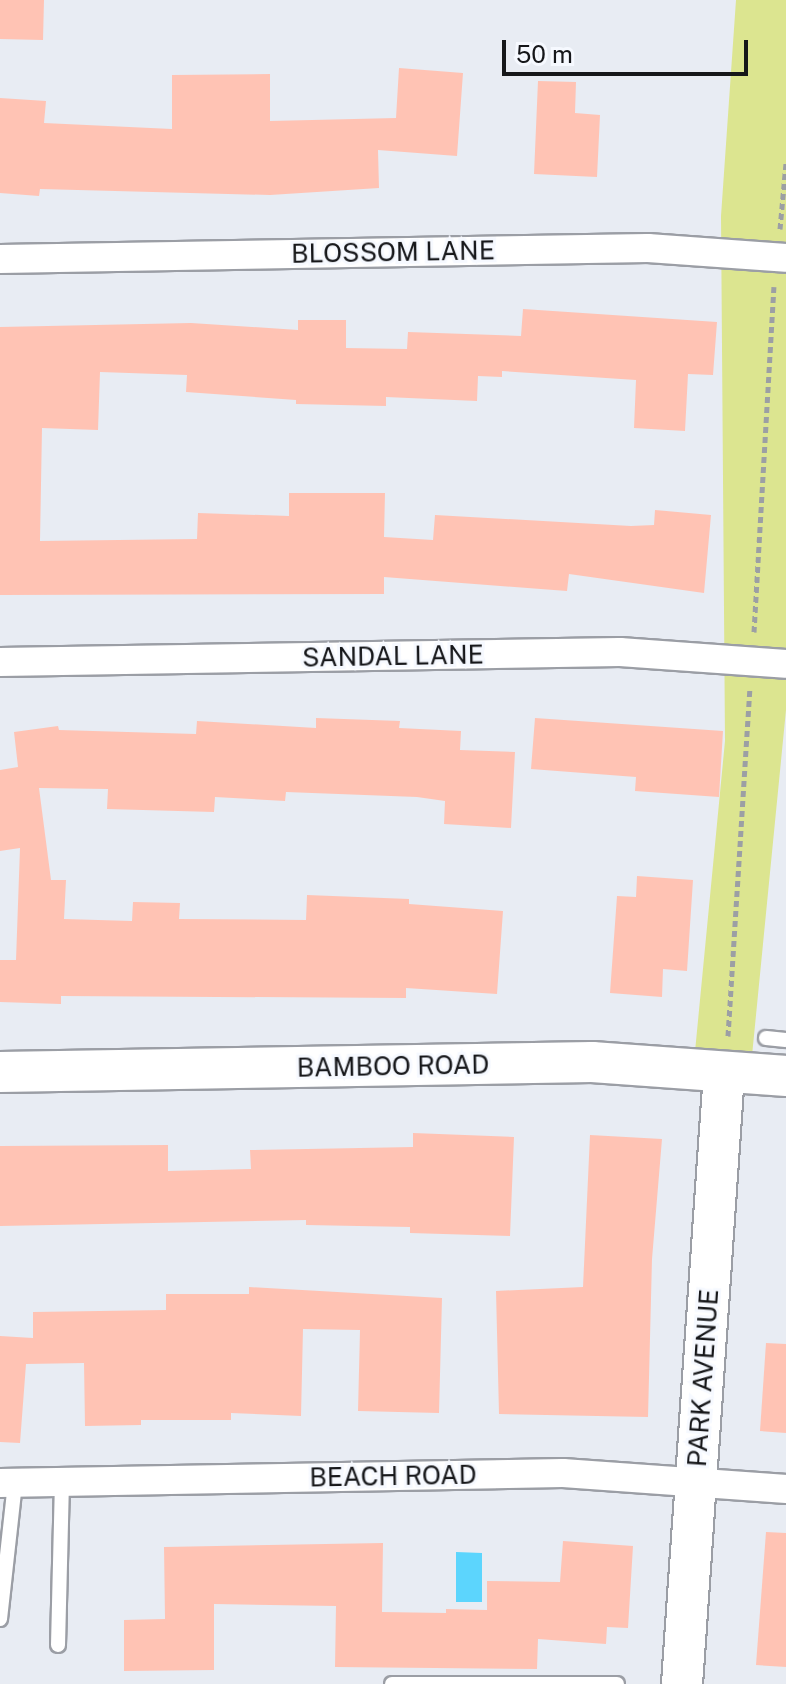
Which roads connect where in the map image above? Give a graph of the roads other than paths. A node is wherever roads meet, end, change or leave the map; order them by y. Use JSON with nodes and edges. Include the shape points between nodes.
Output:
{"nodes":[{"id":1,"x":782,"y":257,"type":"edge"},
{"id":2,"x":0,"y":259,"type":"edge"},
{"id":3,"x":0,"y":662,"type":"edge"},
{"id":4,"x":786,"y":664,"type":"edge"},
{"id":5,"x":766,"y":1038,"type":"dead end"},
{"id":6,"x":786,"y":1040,"type":"edge"},
{"id":7,"x":0,"y":1072,"type":"edge"},
{"id":8,"x":724,"y":1072,"type":"junction"},
{"id":9,"x":786,"y":1076,"type":"edge"},
{"id":10,"x":62,"y":1482,"type":"junction"},
{"id":11,"x":8,"y":1483,"type":"edge"},
{"id":12,"x":696,"y":1483,"type":"junction"},
{"id":13,"x":786,"y":1489,"type":"edge"},
{"id":14,"x":0,"y":1619,"type":"edge"},
{"id":15,"x":58,"y":1645,"type":"dead end"},
{"id":16,"x":392,"y":1684,"type":"edge"},
{"id":17,"x":617,"y":1684,"type":"edge"},
{"id":18,"x":682,"y":1684,"type":"edge"}],
"edges":[{"from":1,"to":2,"type":"street","name":"BLOSSOM LANE","via":[[648,248]]},
{"from":3,"to":4,"type":"street","name":"SANDAL LANE","via":[[620,652]]},
{"from":5,"to":6,"type":"lane"},
{"from":7,"to":8,"type":"street","name":"BAMBOO ROAD","via":[[592,1062]]},
{"from":8,"to":9,"type":"street","name":"BAMBOO ROAD"},
{"from":8,"to":12,"type":"street","name":"PARK AVENUE"},
{"from":10,"to":11,"type":"street","name":"BEACH ROAD"},
{"from":10,"to":12,"type":"street","name":"BEACH ROAD","via":[[563,1473]]},
{"from":10,"to":15,"type":"lane"},
{"from":11,"to":14,"type":"lane"},
{"from":12,"to":13,"type":"street","name":"BEACH ROAD"},
{"from":12,"to":18,"type":"street","name":"PARK AVENUE"},
{"from":16,"to":17,"type":"lane"}]}
